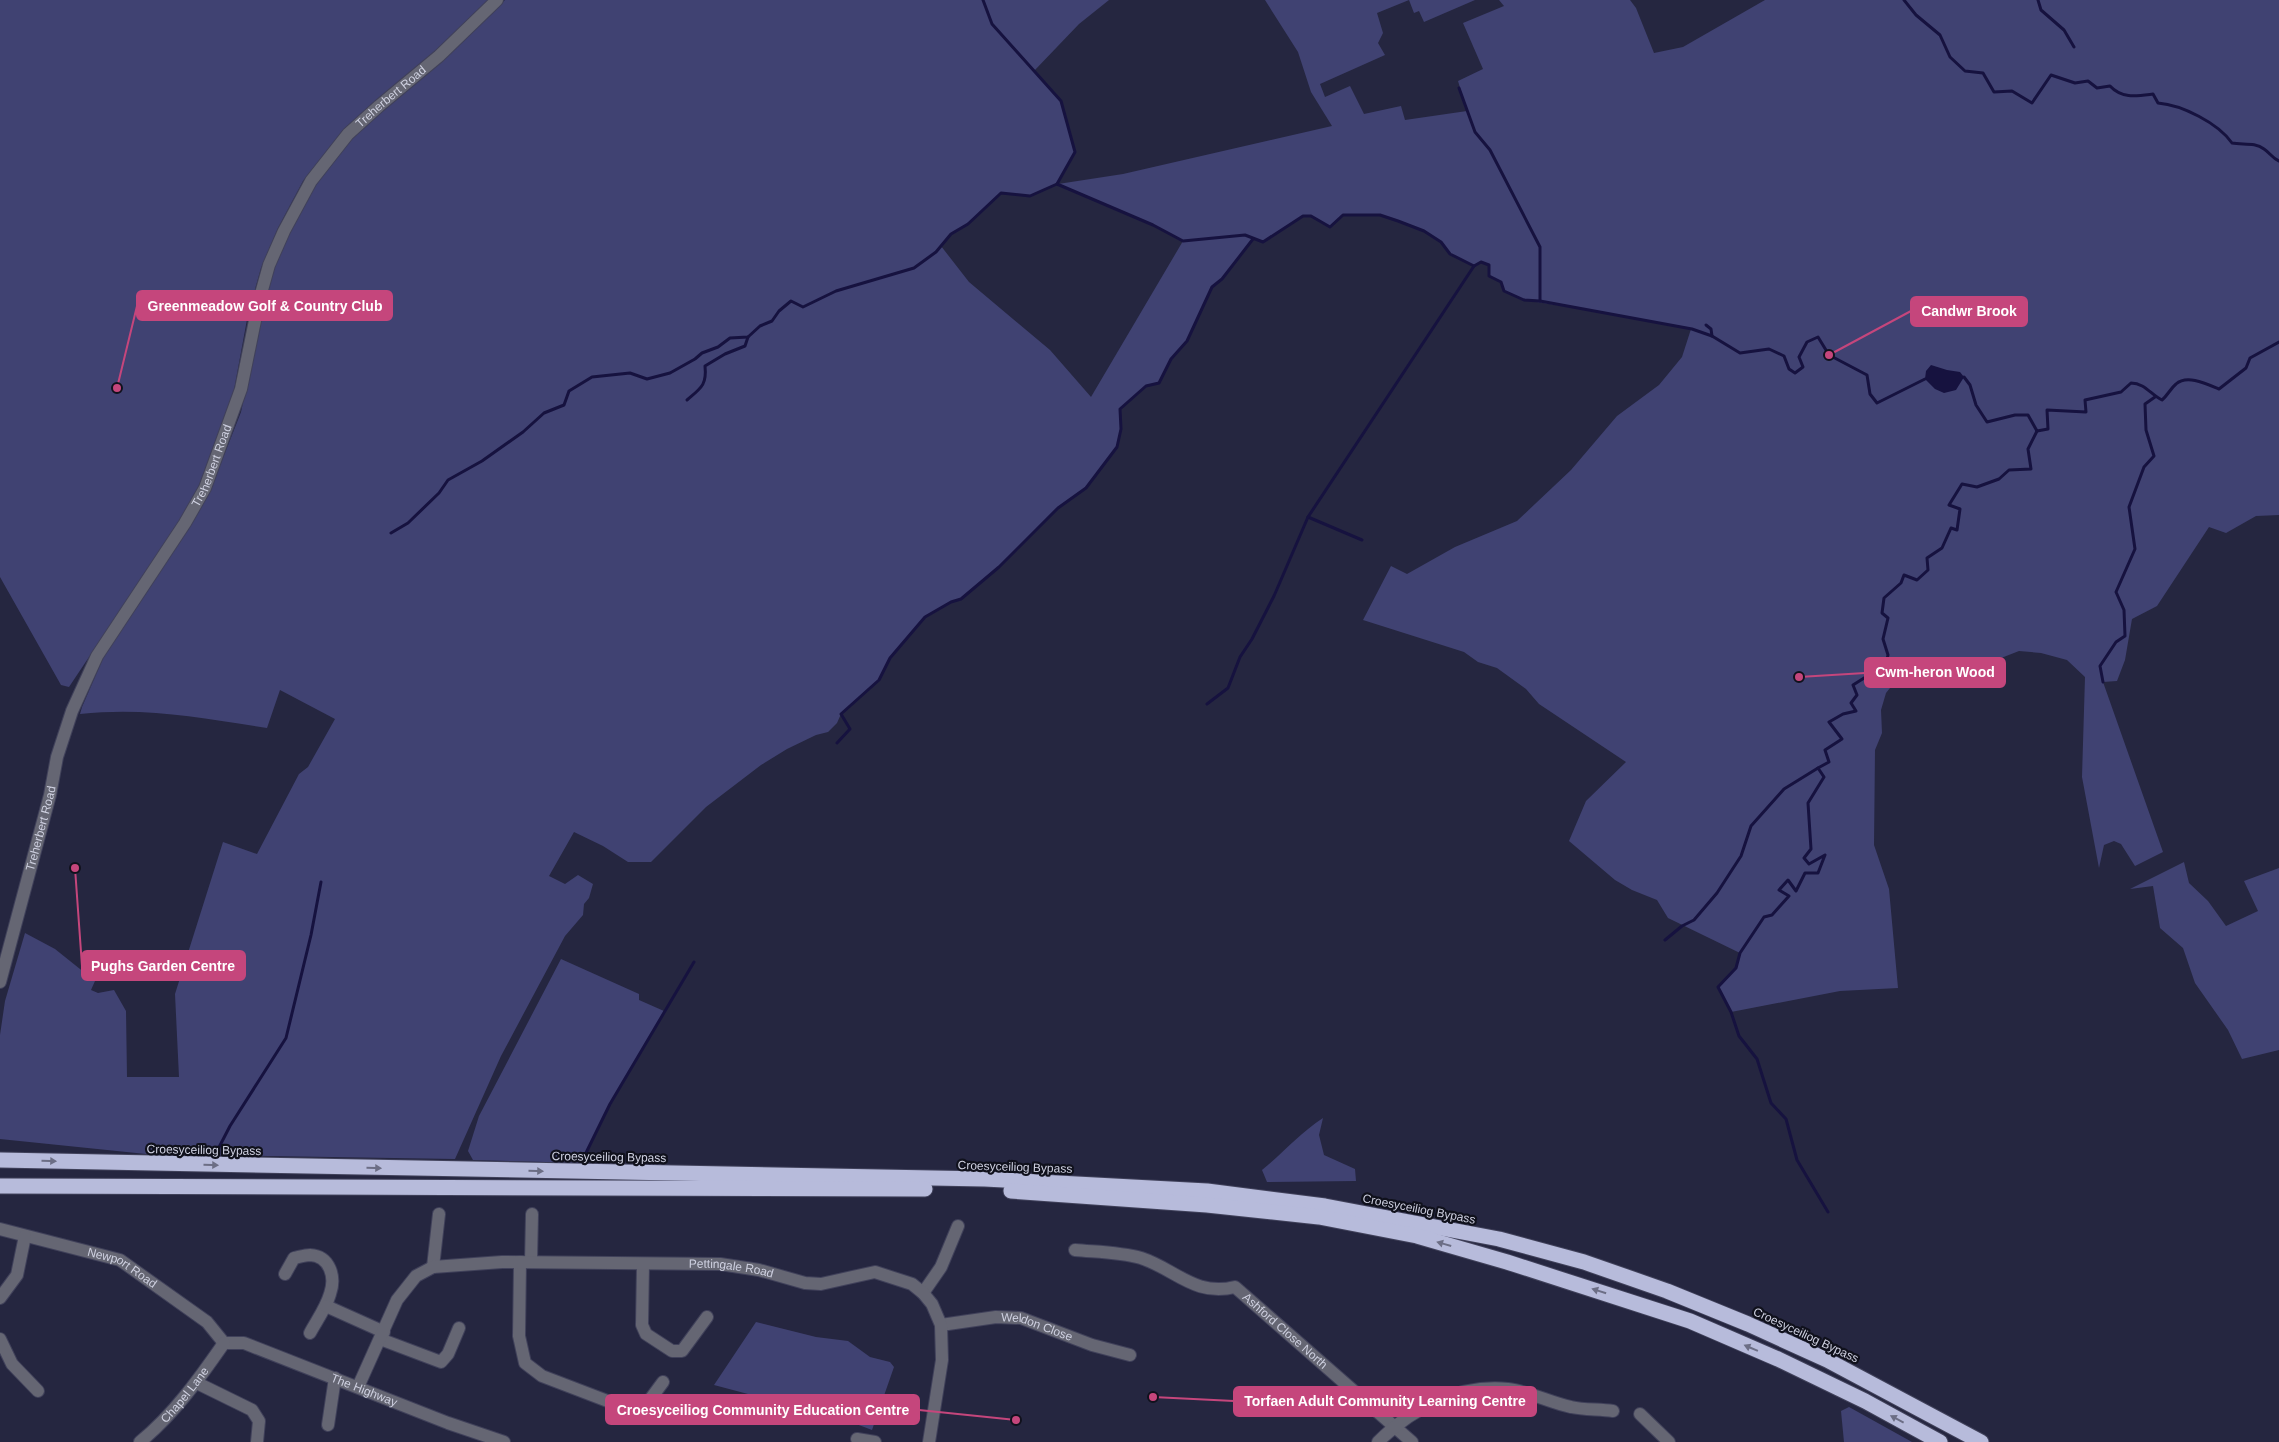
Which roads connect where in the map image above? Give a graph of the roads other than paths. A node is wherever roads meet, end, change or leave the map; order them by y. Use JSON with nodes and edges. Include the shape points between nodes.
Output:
{"nodes":[{"id":1,"x":497,"y":0,"type":"edge"},
{"id":2,"x":0,"y":982,"type":"edge"},
{"id":3,"x":0,"y":1160,"type":"edge"},
{"id":4,"x":0,"y":1186,"type":"edge"},
{"id":5,"x":439,"y":1214,"type":"dead end"},
{"id":6,"x":532,"y":1214,"type":"dead end"},
{"id":7,"x":958,"y":1226,"type":"dead end"},
{"id":8,"x":0,"y":1229,"type":"edge"},
{"id":9,"x":25,"y":1236,"type":"junction"},
{"id":10,"x":1075,"y":1250,"type":"dead end"},
{"id":11,"x":525,"y":1262,"type":"junction"},
{"id":12,"x":643,"y":1264,"type":"junction"},
{"id":13,"x":433,"y":1267,"type":"junction"},
{"id":14,"x":284,"y":1274,"type":"dead end"},
{"id":15,"x":923,"y":1293,"type":"junction"},
{"id":16,"x":0,"y":1298,"type":"edge"},
{"id":17,"x":326,"y":1306,"type":"junction"},
{"id":18,"x":707,"y":1317,"type":"dead end"},
{"id":19,"x":941,"y":1326,"type":"junction"},
{"id":20,"x":459,"y":1328,"type":"dead end"},
{"id":21,"x":310,"y":1332,"type":"dead end"},
{"id":22,"x":382,"y":1335,"type":"junction"},
{"id":23,"x":0,"y":1339,"type":"edge"},
{"id":24,"x":224,"y":1344,"type":"junction"},
{"id":25,"x":1130,"y":1355,"type":"dead end"},
{"id":26,"x":335,"y":1378,"type":"junction"},
{"id":27,"x":656,"y":1382,"type":"dead end"},
{"id":28,"x":196,"y":1383,"type":"junction"},
{"id":29,"x":358,"y":1387,"type":"junction"},
{"id":30,"x":38,"y":1391,"type":"dead end"},
{"id":31,"x":1613,"y":1411,"type":"dead end"},
{"id":32,"x":1640,"y":1414,"type":"dead end"},
{"id":33,"x":328,"y":1425,"type":"dead end"},
{"id":34,"x":1394,"y":1426,"type":"junction"},
{"id":35,"x":856,"y":1439,"type":"dead end"},
{"id":36,"x":140,"y":1442,"type":"edge"},
{"id":37,"x":257,"y":1442,"type":"edge"},
{"id":38,"x":504,"y":1442,"type":"edge"},
{"id":39,"x":874,"y":1442,"type":"edge"},
{"id":40,"x":930,"y":1442,"type":"edge"},
{"id":41,"x":1378,"y":1442,"type":"edge"},
{"id":42,"x":1412,"y":1442,"type":"edge"},
{"id":43,"x":1669,"y":1442,"type":"edge"},
{"id":44,"x":1940,"y":1442,"type":"edge"},
{"id":45,"x":1981,"y":1442,"type":"edge"}],
"edges":[{"from":1,"to":2,"type":"street","name":"Treherbert Road","via":[[439,56],[348,134],[311,181],[284,231],[268,265],[241,389],[205,488],[97,656],[72,711],[57,757],[50,795]]},
{"from":3,"to":45,"type":"highway","name":"Croesyceiliog Bypass","one_way":true,"via":[[985,1180],[1207,1191],[1325,1206],[1500,1240],[1584,1262],[1666,1291],[1827,1360]]},
{"from":44,"to":4,"type":"highway","name":"Croesyceiliog Bypass","one_way":true,"via":[[1778,1359],[1690,1322],[1417,1236],[1319,1217],[982,1189]]},
{"from":5,"to":13,"type":"street"},
{"from":6,"to":11,"type":"street"},
{"from":7,"to":15,"type":"street","via":[[941,1267]]},
{"from":8,"to":9,"type":"street","name":"Newport Road"},
{"from":9,"to":16,"type":"street","via":[[17,1275]]},
{"from":9,"to":24,"type":"street","name":"Newport Road","via":[[120,1260],[207,1322]]},
{"from":10,"to":34,"type":"street","name":"Ashford Close North","via":[[1140,1258],[1191,1285],[1209,1289],[1235,1287]]},
{"from":11,"to":12,"type":"street","name":"Pettingale Road"},
{"from":11,"to":13,"type":"street","name":"Pettingale Road"},
{"from":11,"to":27,"type":"street","via":[[519,1336],[524,1363],[542,1376],[631,1410],[646,1405]]},
{"from":12,"to":15,"type":"street","name":"Pettingale Road","via":[[720,1264],[821,1284],[875,1272],[912,1284]]},
{"from":12,"to":18,"type":"street","via":[[642,1325],[646,1334],[672,1351],[680,1352],[694,1324]]},
{"from":13,"to":22,"type":"street","via":[[416,1276],[403,1293]]},
{"from":14,"to":17,"type":"street","via":[[294,1258],[309,1255],[322,1258],[329,1266],[332,1278]]},
{"from":15,"to":19,"type":"street","name":"Pettingale Road","via":[[932,1304]]},
{"from":17,"to":21,"type":"street"},
{"from":17,"to":22,"type":"street"},
{"from":19,"to":25,"type":"street","name":"Weldon Close","via":[[996,1317],[1021,1318],[1092,1345]]},
{"from":19,"to":40,"type":"street","name":"Pettingale Road","via":[[942,1360]]},
{"from":20,"to":22,"type":"street","via":[[441,1362]]},
{"from":22,"to":29,"type":"street"},
{"from":23,"to":30,"type":"street","via":[[12,1364]]},
{"from":24,"to":26,"type":"street","name":"The Highway","via":[[244,1343]]},
{"from":24,"to":28,"type":"street","name":"Chapel Lane"},
{"from":26,"to":29,"type":"street","name":"The Highway"},
{"from":26,"to":33,"type":"street"},
{"from":28,"to":36,"type":"street","name":"Chapel Lane","via":[[159,1426]]},
{"from":28,"to":37,"type":"street","via":[[252,1410],[259,1421]]},
{"from":29,"to":38,"type":"street","name":"The Highway"},
{"from":31,"to":34,"type":"street","via":[[1573,1408],[1510,1389],[1486,1389],[1452,1394],[1425,1406]]},
{"from":32,"to":43,"type":"street"},
{"from":34,"to":41,"type":"street"},
{"from":34,"to":42,"type":"street","name":"Ashford Close North"},
{"from":35,"to":39,"type":"street"}]}
